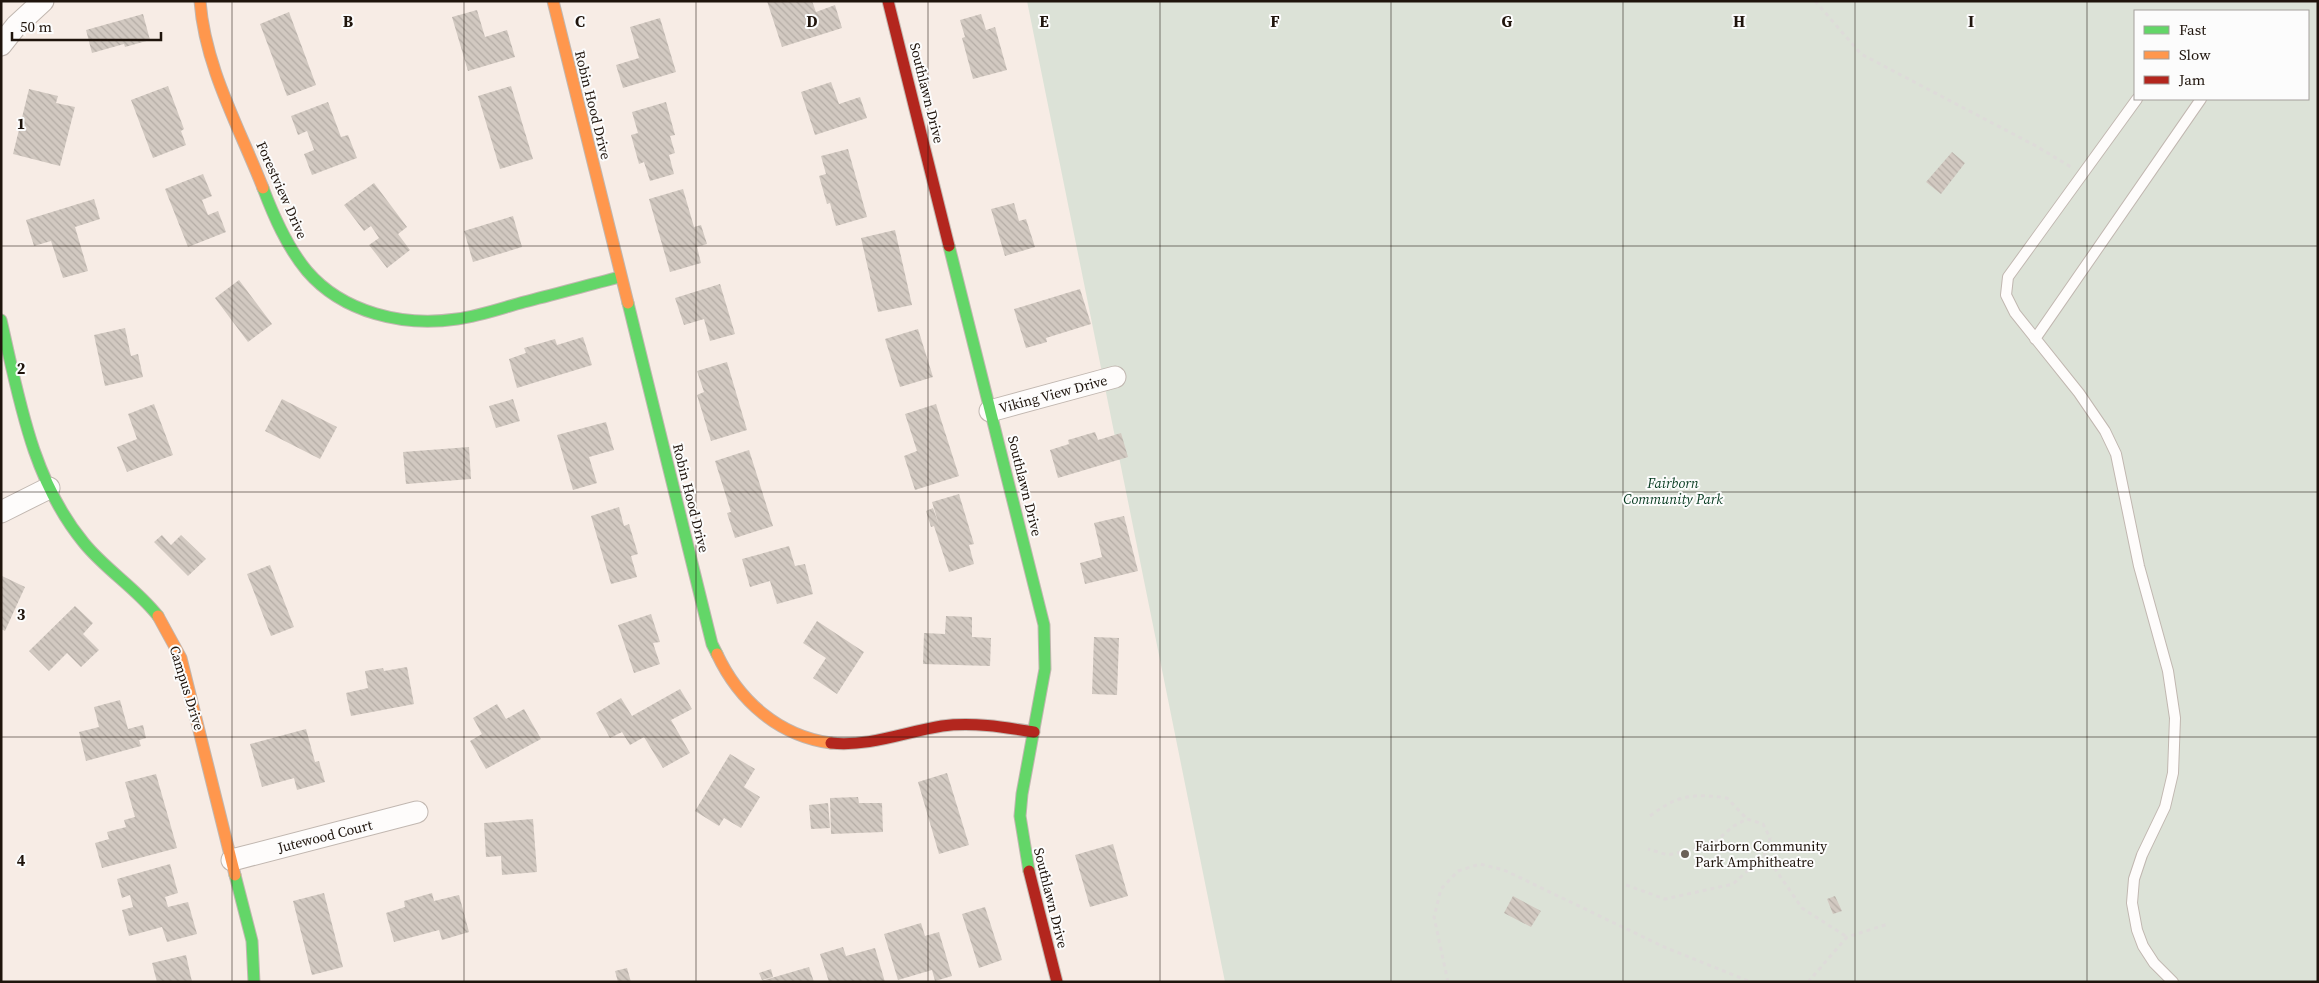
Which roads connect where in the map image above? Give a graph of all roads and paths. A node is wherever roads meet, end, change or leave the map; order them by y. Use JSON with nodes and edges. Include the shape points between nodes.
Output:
{"nodes":[{"id":1,"x":43,"y":1,"type":"edge"},
{"id":2,"x":200,"y":1,"type":"edge"},
{"id":3,"x":553,"y":1,"type":"edge"},
{"id":4,"x":888,"y":1,"type":"edge"},
{"id":5,"x":1815,"y":1,"type":"edge"},
{"id":6,"x":1,"y":45,"type":"edge"},
{"id":7,"x":2136,"y":100,"type":"edge"},
{"id":8,"x":2200,"y":100,"type":"edge"},
{"id":9,"x":2083,"y":174,"type":"junction"},
{"id":10,"x":620,"y":277,"type":"junction"},
{"id":11,"x":1,"y":320,"type":"edge"},
{"id":12,"x":2035,"y":339,"type":"junction"},
{"id":13,"x":1115,"y":377,"type":"dead end"},
{"id":14,"x":990,"y":411,"type":"junction"},
{"id":15,"x":49,"y":488,"type":"junction"},
{"id":16,"x":1,"y":512,"type":"edge"},
{"id":17,"x":1034,"y":732,"type":"junction"},
{"id":18,"x":417,"y":812,"type":"dead end"},
{"id":19,"x":1650,"y":816,"type":"dead end"},
{"id":20,"x":1747,"y":819,"type":"junction"},
{"id":21,"x":1648,"y":849,"type":"dead end"},
{"id":22,"x":1762,"y":858,"type":"junction"},
{"id":23,"x":232,"y":860,"type":"junction"},
{"id":24,"x":1626,"y":885,"type":"dead end"},
{"id":25,"x":1888,"y":924,"type":"dead end"},
{"id":26,"x":1847,"y":937,"type":"junction"},
{"id":27,"x":254,"y":982,"type":"edge"},
{"id":28,"x":1057,"y":982,"type":"edge"},
{"id":29,"x":1448,"y":982,"type":"edge"},
{"id":30,"x":1751,"y":982,"type":"edge"},
{"id":31,"x":1808,"y":982,"type":"edge"},
{"id":32,"x":2173,"y":982,"type":"edge"}],
"edges":[{"from":1,"to":6,"type":"street"},
{"from":2,"to":10,"type":"street","name":"Forestview Drive","via":[[200,20],[210,58],[284,237],[304,267],[352,306],[404,322],[431,323]]},
{"from":3,"to":10,"type":"street","name":"Robin Hood Drive"},
{"from":4,"to":14,"type":"street","name":"Southlawn Drive"},
{"from":5,"to":9,"type":"path","via":[[1861,54]]},
{"from":7,"to":9,"type":"lane"},
{"from":8,"to":12,"type":"lane"},
{"from":9,"to":12,"type":"lane","via":[[2008,277],[2006,295]]},
{"from":10,"to":17,"type":"street","name":"Robin Hood Drive","via":[[712,644],[719,661],[745,700],[762,716],[784,729],[833,743],[869,742],[921,729],[954,725],[976,724]]},
{"from":11,"to":15,"type":"street","name":"Campus Drive","via":[[28,433]]},
{"from":12,"to":32,"type":"lane","via":[[2079,393],[2105,431],[2116,454],[2139,566],[2168,671],[2175,718],[2174,773],[2165,807],[2134,879],[2132,903],[2142,946]]},
{"from":13,"to":14,"type":"street","name":"Viking View Drive"},
{"from":14,"to":17,"type":"street","name":"Southlawn Drive","via":[[1044,625],[1045,669]]},
{"from":15,"to":16,"type":"street"},
{"from":15,"to":23,"type":"street","name":"Campus Drive","via":[[84,542],[148,605],[174,642],[186,676]]},
{"from":17,"to":28,"type":"street","name":"Southlawn Drive","via":[[1022,794],[1021,834]]},
{"from":18,"to":23,"type":"street","name":"Jutewood Court"},
{"from":19,"to":20,"type":"path","via":[[1667,802],[1698,796],[1728,798]]},
{"from":20,"to":21,"type":"path","via":[[1732,827],[1712,845],[1668,855]]},
{"from":20,"to":22,"type":"path","via":[[1763,824],[1769,833],[1769,846]]},
{"from":22,"to":24,"type":"path","via":[[1733,884],[1665,899]]},
{"from":22,"to":26,"type":"path","via":[[1773,866],[1802,908]]},
{"from":23,"to":27,"type":"street","name":"Campus Drive","via":[[252,941]]},
{"from":25,"to":26,"type":"path"},
{"from":26,"to":31,"type":"path"},
{"from":29,"to":30,"type":"path","via":[[1434,917],[1441,888],[1458,871],[1480,864],[1504,870],[1662,946]]}]}
